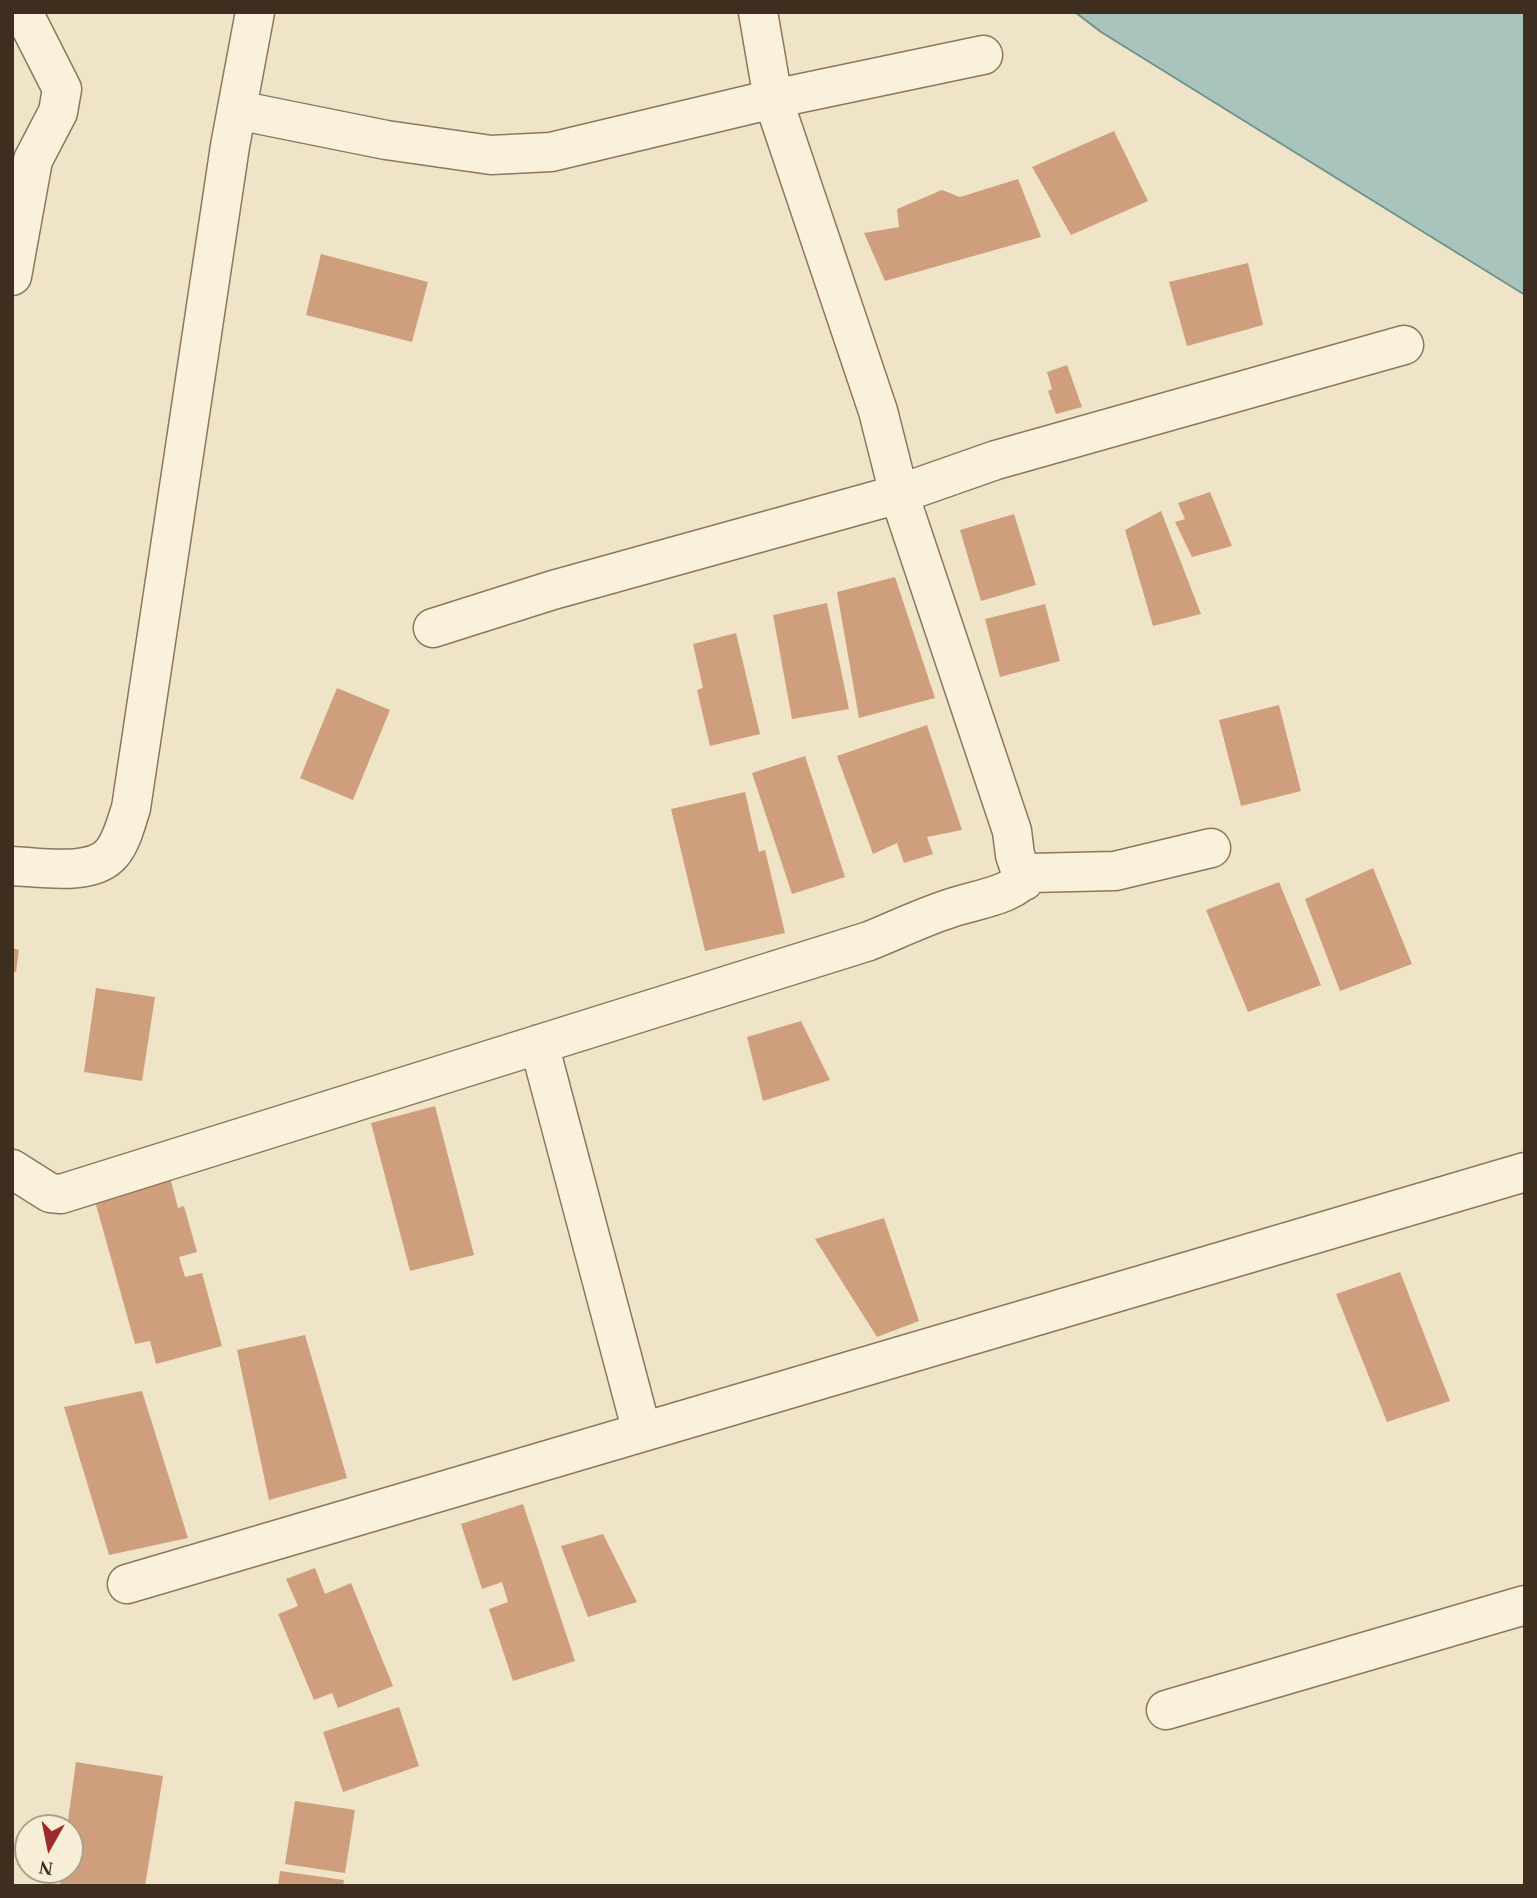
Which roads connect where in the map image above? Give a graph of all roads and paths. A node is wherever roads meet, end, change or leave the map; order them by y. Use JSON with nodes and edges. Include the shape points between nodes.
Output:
{"nodes":[{"id":1,"x":23,"y":12,"type":"edge"},
{"id":2,"x":255,"y":12,"type":"edge"},
{"id":3,"x":758,"y":12,"type":"edge"},
{"id":4,"x":983,"y":55,"type":"dead end"},
{"id":5,"x":773,"y":99,"type":"junction"},
{"id":6,"x":237,"y":110,"type":"junction"},
{"id":7,"x":12,"y":276,"type":"edge"},
{"id":8,"x":1404,"y":345,"type":"dead end"},
{"id":9,"x":899,"y":494,"type":"junction"},
{"id":10,"x":433,"y":628,"type":"dead end"},
{"id":11,"x":1210,"y":848,"type":"dead end"},
{"id":12,"x":12,"y":866,"type":"edge"},
{"id":13,"x":1024,"y":881,"type":"junction"},
{"id":14,"x":540,"y":1044,"type":"junction"},
{"id":15,"x":12,"y":1169,"type":"edge"},
{"id":16,"x":1525,"y":1172,"type":"edge"},
{"id":17,"x":642,"y":1433,"type":"junction"},
{"id":18,"x":127,"y":1584,"type":"dead end"},
{"id":19,"x":1525,"y":1605,"type":"edge"},
{"id":20,"x":1166,"y":1710,"type":"dead end"}],
"edges":[{"from":1,"to":7,"type":"street","via":[[62,89],[58,112],[33,160]]},
{"from":2,"to":6,"type":"street"},
{"from":3,"to":5,"type":"street"},
{"from":4,"to":5,"type":"street"},
{"from":5,"to":6,"type":"street","via":[[551,152],[491,155],[386,140]]},
{"from":5,"to":9,"type":"street","via":[[878,411]]},
{"from":6,"to":12,"type":"street","via":[[131,808],[111,855],[94,865],[72,869]]},
{"from":8,"to":9,"type":"street","via":[[996,460]]},
{"from":9,"to":10,"type":"street"},
{"from":9,"to":13,"type":"street","via":[[1012,831]]},
{"from":11,"to":13,"type":"street","via":[[1115,871],[1030,873]]},
{"from":13,"to":14,"type":"street","via":[[869,941]]},
{"from":14,"to":15,"type":"street","via":[[61,1194],[50,1193]]},
{"from":14,"to":17,"type":"street"},
{"from":16,"to":17,"type":"street"},
{"from":17,"to":18,"type":"street"},
{"from":19,"to":20,"type":"street"}]}
